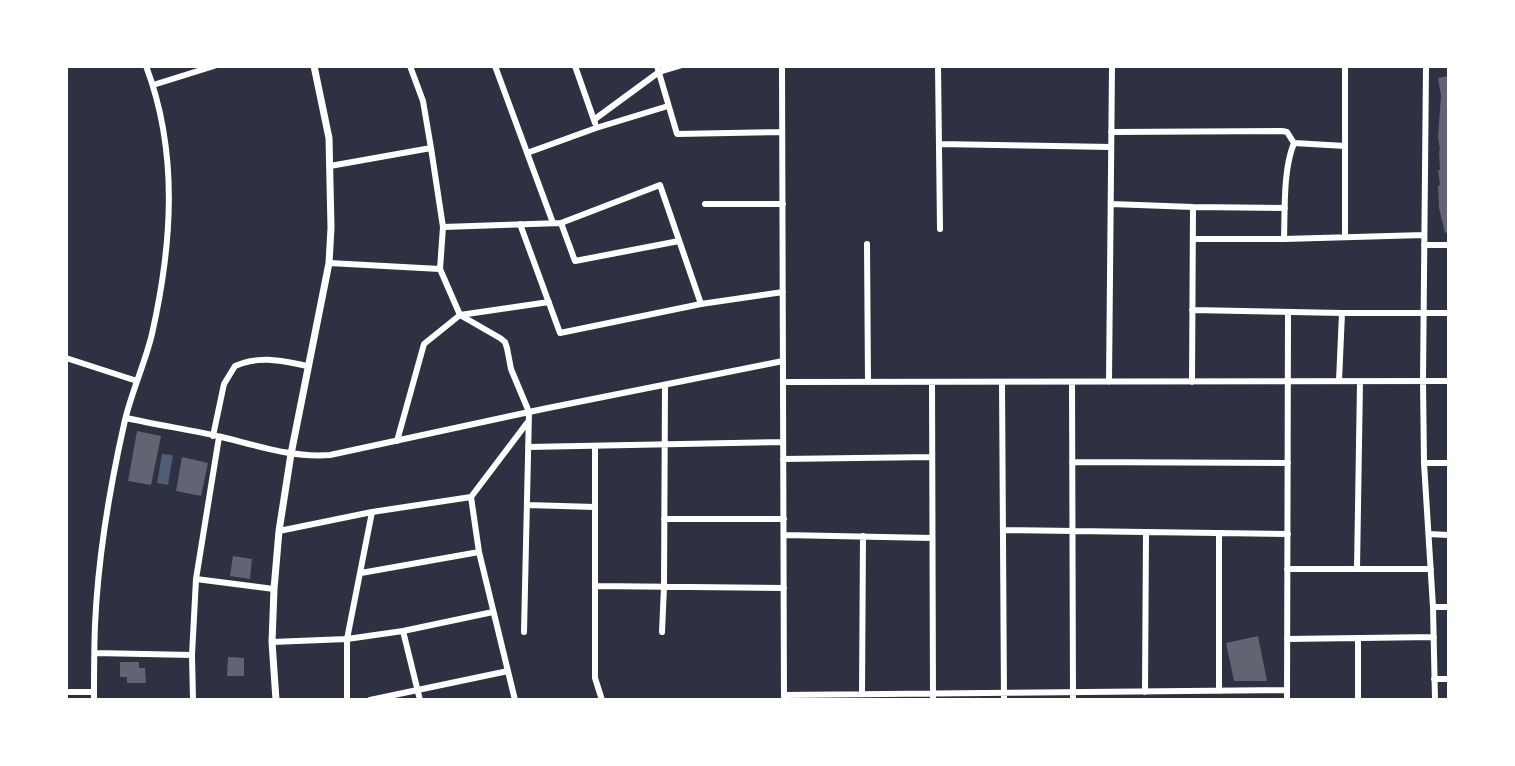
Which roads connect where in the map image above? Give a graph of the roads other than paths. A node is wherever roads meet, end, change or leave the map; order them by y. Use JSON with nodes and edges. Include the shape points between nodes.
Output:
{"nodes":[{"id":1,"x":146,"y":66,"type":"edge"},
{"id":2,"x":314,"y":66,"type":"edge"},
{"id":3,"x":410,"y":66,"type":"edge"},
{"id":4,"x":495,"y":66,"type":"edge"},
{"id":5,"x":575,"y":66,"type":"edge"},
{"id":6,"x":679,"y":66,"type":"edge"},
{"id":7,"x":782,"y":66,"type":"edge"},
{"id":8,"x":938,"y":66,"type":"edge"},
{"id":9,"x":1112,"y":66,"type":"edge"},
{"id":10,"x":1345,"y":66,"type":"edge"},
{"id":11,"x":1426,"y":66,"type":"edge"},
{"id":12,"x":210,"y":67,"type":"edge"},
{"id":13,"x":658,"y":69,"type":"edge"},
{"id":14,"x":153,"y":85,"type":"junction"},
{"id":15,"x":668,"y":106,"type":"junction"},
{"id":16,"x":595,"y":119,"type":"junction"},
{"id":17,"x":596,"y":128,"type":"junction"},
{"id":18,"x":782,"y":132,"type":"junction"},
{"id":19,"x":1111,"y":132,"type":"junction"},
{"id":20,"x":1294,"y":143,"type":"junction"},
{"id":21,"x":939,"y":144,"type":"junction"},
{"id":22,"x":1345,"y":146,"type":"junction"},
{"id":23,"x":1111,"y":147,"type":"junction"},
{"id":24,"x":431,"y":148,"type":"junction"},
{"id":25,"x":527,"y":153,"type":"junction"},
{"id":26,"x":330,"y":166,"type":"junction"},
{"id":27,"x":705,"y":204,"type":"dead end"},
{"id":28,"x":783,"y":204,"type":"junction"},
{"id":29,"x":1111,"y":204,"type":"junction"},
{"id":30,"x":1193,"y":207,"type":"junction"},
{"id":31,"x":1285,"y":208,"type":"junction"},
{"id":32,"x":557,"y":223,"type":"junction"},
{"id":33,"x":520,"y":224,"type":"junction"},
{"id":34,"x":443,"y":227,"type":"junction"},
{"id":35,"x":940,"y":229,"type":"dead end"},
{"id":36,"x":1424,"y":235,"type":"junction"},
{"id":37,"x":1345,"y":236,"type":"junction"},
{"id":38,"x":1193,"y":239,"type":"junction"},
{"id":39,"x":1284,"y":239,"type":"junction"},
{"id":40,"x":679,"y":241,"type":"junction"},
{"id":41,"x":866,"y":244,"type":"dead end"},
{"id":42,"x":1424,"y":245,"type":"junction"},
{"id":43,"x":1448,"y":245,"type":"edge"},
{"id":44,"x":329,"y":263,"type":"junction"},
{"id":45,"x":440,"y":269,"type":"junction"},
{"id":46,"x":783,"y":292,"type":"junction"},
{"id":47,"x":549,"y":302,"type":"junction"},
{"id":48,"x":701,"y":304,"type":"junction"},
{"id":49,"x":1192,"y":310,"type":"junction"},
{"id":50,"x":1288,"y":312,"type":"junction"},
{"id":51,"x":1342,"y":313,"type":"junction"},
{"id":52,"x":1424,"y":313,"type":"junction"},
{"id":53,"x":1448,"y":313,"type":"edge"},
{"id":54,"x":460,"y":315,"type":"junction"},
{"id":55,"x":66,"y":358,"type":"edge"},
{"id":56,"x":783,"y":361,"type":"junction"},
{"id":57,"x":309,"y":366,"type":"junction"},
{"id":58,"x":137,"y":381,"type":"junction"},
{"id":59,"x":783,"y":382,"type":"junction"},
{"id":60,"x":868,"y":382,"type":"junction"},
{"id":61,"x":932,"y":382,"type":"junction"},
{"id":62,"x":1002,"y":382,"type":"junction"},
{"id":63,"x":1072,"y":382,"type":"junction"},
{"id":64,"x":1109,"y":382,"type":"junction"},
{"id":65,"x":1192,"y":382,"type":"junction"},
{"id":66,"x":1288,"y":382,"type":"junction"},
{"id":67,"x":1339,"y":382,"type":"junction"},
{"id":68,"x":1360,"y":382,"type":"junction"},
{"id":69,"x":1423,"y":382,"type":"junction"},
{"id":70,"x":1448,"y":382,"type":"edge"},
{"id":71,"x":665,"y":385,"type":"junction"},
{"id":72,"x":529,"y":412,"type":"junction"},
{"id":73,"x":126,"y":418,"type":"junction"},
{"id":74,"x":528,"y":421,"type":"junction"},
{"id":75,"x":216,"y":436,"type":"junction"},
{"id":76,"x":397,"y":441,"type":"junction"},
{"id":77,"x":783,"y":442,"type":"junction"},
{"id":78,"x":665,"y":444,"type":"junction"},
{"id":79,"x":595,"y":446,"type":"junction"},
{"id":80,"x":528,"y":447,"type":"junction"},
{"id":81,"x":291,"y":454,"type":"junction"},
{"id":82,"x":932,"y":457,"type":"junction"},
{"id":83,"x":783,"y":458,"type":"junction"},
{"id":84,"x":1072,"y":462,"type":"junction"},
{"id":85,"x":1288,"y":463,"type":"junction"},
{"id":86,"x":1424,"y":463,"type":"junction"},
{"id":87,"x":1448,"y":463,"type":"edge"},
{"id":88,"x":471,"y":497,"type":"junction"},
{"id":89,"x":527,"y":505,"type":"junction"},
{"id":90,"x":595,"y":507,"type":"junction"},
{"id":91,"x":372,"y":512,"type":"junction"},
{"id":92,"x":664,"y":519,"type":"junction"},
{"id":93,"x":784,"y":519,"type":"junction"},
{"id":94,"x":1003,"y":530,"type":"junction"},
{"id":95,"x":279,"y":531,"type":"junction"},
{"id":96,"x":1073,"y":531,"type":"junction"},
{"id":97,"x":1146,"y":532,"type":"junction"},
{"id":98,"x":1219,"y":533,"type":"junction"},
{"id":99,"x":1288,"y":534,"type":"junction"},
{"id":100,"x":1429,"y":534,"type":"junction"},
{"id":101,"x":1448,"y":534,"type":"edge"},
{"id":102,"x":784,"y":535,"type":"junction"},
{"id":103,"x":863,"y":537,"type":"junction"},
{"id":104,"x":932,"y":537,"type":"junction"},
{"id":105,"x":479,"y":552,"type":"junction"},
{"id":106,"x":1287,"y":569,"type":"junction"},
{"id":107,"x":1357,"y":569,"type":"junction"},
{"id":108,"x":1431,"y":569,"type":"junction"},
{"id":109,"x":361,"y":573,"type":"junction"},
{"id":110,"x":197,"y":579,"type":"junction"},
{"id":111,"x":595,"y":586,"type":"junction"},
{"id":112,"x":664,"y":587,"type":"junction"},
{"id":113,"x":784,"y":587,"type":"junction"},
{"id":114,"x":274,"y":589,"type":"junction"},
{"id":115,"x":1433,"y":607,"type":"junction"},
{"id":116,"x":1448,"y":607,"type":"edge"},
{"id":117,"x":493,"y":612,"type":"junction"},
{"id":118,"x":403,"y":631,"type":"junction"},
{"id":119,"x":524,"y":632,"type":"dead end"},
{"id":120,"x":662,"y":632,"type":"dead end"},
{"id":121,"x":1434,"y":637,"type":"junction"},
{"id":122,"x":1358,"y":638,"type":"junction"},
{"id":123,"x":347,"y":639,"type":"junction"},
{"id":124,"x":1287,"y":639,"type":"junction"},
{"id":125,"x":272,"y":642,"type":"junction"},
{"id":126,"x":94,"y":653,"type":"junction"},
{"id":127,"x":192,"y":655,"type":"junction"},
{"id":128,"x":508,"y":671,"type":"junction"},
{"id":129,"x":1434,"y":679,"type":"junction"},
{"id":130,"x":1448,"y":679,"type":"edge"},
{"id":131,"x":418,"y":690,"type":"junction"},
{"id":132,"x":1287,"y":690,"type":"junction"},
{"id":133,"x":1219,"y":691,"type":"junction"},
{"id":134,"x":66,"y":692,"type":"edge"},
{"id":135,"x":1145,"y":692,"type":"junction"},
{"id":136,"x":862,"y":694,"type":"junction"},
{"id":137,"x":94,"y":696,"type":"edge"},
{"id":138,"x":933,"y":696,"type":"edge"},
{"id":139,"x":1004,"y":696,"type":"edge"},
{"id":140,"x":1073,"y":696,"type":"edge"},
{"id":141,"x":784,"y":697,"type":"edge"},
{"id":142,"x":193,"y":699,"type":"edge"},
{"id":143,"x":276,"y":699,"type":"edge"},
{"id":144,"x":347,"y":699,"type":"edge"},
{"id":145,"x":370,"y":699,"type":"edge"},
{"id":146,"x":420,"y":699,"type":"edge"},
{"id":147,"x":515,"y":699,"type":"edge"},
{"id":148,"x":602,"y":699,"type":"edge"},
{"id":149,"x":1287,"y":699,"type":"edge"},
{"id":150,"x":1358,"y":699,"type":"edge"},
{"id":151,"x":1435,"y":699,"type":"edge"}],
"edges":[{"from":1,"to":14,"type":"street"},
{"from":2,"to":26,"type":"street"},
{"from":3,"to":24,"type":"street","via":[[423,100]]},
{"from":4,"to":25,"type":"street"},
{"from":5,"to":16,"type":"street"},
{"from":6,"to":13,"type":"street"},
{"from":7,"to":18,"type":"street"},
{"from":8,"to":21,"type":"street"},
{"from":9,"to":19,"type":"street"},
{"from":10,"to":22,"type":"street"},
{"from":11,"to":36,"type":"street"},
{"from":12,"to":14,"type":"street"},
{"from":13,"to":15,"type":"street"},
{"from":13,"to":16,"type":"street"},
{"from":14,"to":58,"type":"street","via":[[166,145],[169,237],[151,336]]},
{"from":15,"to":17,"type":"street"},
{"from":15,"to":18,"type":"street","via":[[677,134]]},
{"from":16,"to":17,"type":"street"},
{"from":17,"to":25,"type":"street"},
{"from":18,"to":28,"type":"street"},
{"from":19,"to":20,"type":"street","via":[[1282,131]]},
{"from":19,"to":23,"type":"street"},
{"from":20,"to":22,"type":"street"},
{"from":20,"to":31,"type":"street"},
{"from":21,"to":23,"type":"street"},
{"from":21,"to":35,"type":"street"},
{"from":22,"to":37,"type":"street"},
{"from":23,"to":29,"type":"street"},
{"from":24,"to":26,"type":"street"},
{"from":24,"to":34,"type":"street"},
{"from":25,"to":32,"type":"street"},
{"from":26,"to":44,"type":"street"},
{"from":27,"to":28,"type":"street"},
{"from":28,"to":46,"type":"street"},
{"from":29,"to":30,"type":"street"},
{"from":29,"to":64,"type":"street"},
{"from":30,"to":31,"type":"street"},
{"from":30,"to":38,"type":"street"},
{"from":31,"to":39,"type":"street"},
{"from":32,"to":33,"type":"street"},
{"from":32,"to":40,"type":"street","via":[[575,261]]},
{"from":32,"to":40,"type":"street","via":[[660,185]]},
{"from":33,"to":34,"type":"street"},
{"from":33,"to":47,"type":"street"},
{"from":34,"to":45,"type":"street"},
{"from":36,"to":37,"type":"street"},
{"from":36,"to":42,"type":"street"},
{"from":37,"to":39,"type":"street"},
{"from":38,"to":39,"type":"street"},
{"from":38,"to":49,"type":"street"},
{"from":40,"to":48,"type":"street"},
{"from":41,"to":60,"type":"street"},
{"from":42,"to":43,"type":"street"},
{"from":42,"to":52,"type":"street"},
{"from":44,"to":45,"type":"street"},
{"from":44,"to":57,"type":"street"},
{"from":45,"to":54,"type":"street"},
{"from":46,"to":48,"type":"street"},
{"from":46,"to":56,"type":"street"},
{"from":47,"to":48,"type":"street","via":[[560,333]]},
{"from":47,"to":54,"type":"street"},
{"from":49,"to":50,"type":"street"},
{"from":49,"to":65,"type":"street"},
{"from":50,"to":51,"type":"street"},
{"from":50,"to":66,"type":"street"},
{"from":51,"to":52,"type":"street"},
{"from":51,"to":67,"type":"street"},
{"from":52,"to":53,"type":"street"},
{"from":52,"to":69,"type":"street"},
{"from":54,"to":72,"type":"street","via":[[505,342]]},
{"from":54,"to":76,"type":"street","via":[[424,344]]},
{"from":55,"to":58,"type":"street"},
{"from":56,"to":59,"type":"street"},
{"from":56,"to":71,"type":"street"},
{"from":57,"to":75,"type":"street","via":[[257,359],[235,366],[224,384]]},
{"from":57,"to":81,"type":"street"},
{"from":58,"to":73,"type":"street"},
{"from":59,"to":60,"type":"street"},
{"from":59,"to":77,"type":"street"},
{"from":60,"to":61,"type":"street"},
{"from":61,"to":62,"type":"street"},
{"from":61,"to":82,"type":"street"},
{"from":62,"to":63,"type":"street"},
{"from":62,"to":94,"type":"street"},
{"from":63,"to":64,"type":"street"},
{"from":63,"to":84,"type":"street"},
{"from":64,"to":65,"type":"street"},
{"from":65,"to":66,"type":"street"},
{"from":66,"to":67,"type":"street"},
{"from":66,"to":85,"type":"street"},
{"from":67,"to":68,"type":"street"},
{"from":68,"to":69,"type":"street"},
{"from":68,"to":107,"type":"street"},
{"from":69,"to":70,"type":"street"},
{"from":69,"to":86,"type":"street"},
{"from":71,"to":72,"type":"street"},
{"from":71,"to":78,"type":"street"},
{"from":72,"to":74,"type":"street"},
{"from":72,"to":76,"type":"street"},
{"from":73,"to":75,"type":"street"},
{"from":73,"to":126,"type":"street","via":[[106,516]]},
{"from":74,"to":80,"type":"street"},
{"from":74,"to":88,"type":"street"},
{"from":75,"to":81,"type":"street"},
{"from":75,"to":110,"type":"street"},
{"from":76,"to":81,"type":"street","via":[[330,455]]},
{"from":77,"to":78,"type":"street"},
{"from":77,"to":83,"type":"street"},
{"from":78,"to":79,"type":"street"},
{"from":78,"to":92,"type":"street"},
{"from":79,"to":80,"type":"street"},
{"from":79,"to":90,"type":"street"},
{"from":80,"to":89,"type":"street"},
{"from":81,"to":95,"type":"street"},
{"from":82,"to":83,"type":"street"},
{"from":82,"to":104,"type":"street"},
{"from":83,"to":93,"type":"street"},
{"from":84,"to":85,"type":"street"},
{"from":84,"to":96,"type":"street"},
{"from":85,"to":99,"type":"street"},
{"from":86,"to":87,"type":"street"},
{"from":86,"to":100,"type":"street"},
{"from":88,"to":91,"type":"street"},
{"from":88,"to":105,"type":"street"},
{"from":89,"to":90,"type":"street"},
{"from":89,"to":119,"type":"street"},
{"from":90,"to":111,"type":"street"},
{"from":91,"to":95,"type":"street"},
{"from":91,"to":109,"type":"street"},
{"from":92,"to":93,"type":"street"},
{"from":92,"to":112,"type":"street"},
{"from":93,"to":102,"type":"street"},
{"from":94,"to":96,"type":"street"},
{"from":94,"to":139,"type":"street"},
{"from":95,"to":114,"type":"street"},
{"from":96,"to":97,"type":"street"},
{"from":96,"to":140,"type":"street"},
{"from":97,"to":98,"type":"street"},
{"from":97,"to":135,"type":"street"},
{"from":98,"to":99,"type":"street"},
{"from":98,"to":133,"type":"street"},
{"from":99,"to":106,"type":"street"},
{"from":100,"to":101,"type":"street"},
{"from":100,"to":108,"type":"street"},
{"from":102,"to":103,"type":"street"},
{"from":102,"to":113,"type":"street"},
{"from":103,"to":104,"type":"street"},
{"from":103,"to":136,"type":"street"},
{"from":104,"to":138,"type":"street"},
{"from":105,"to":109,"type":"street"},
{"from":105,"to":117,"type":"street"},
{"from":106,"to":107,"type":"street"},
{"from":106,"to":124,"type":"street"},
{"from":107,"to":108,"type":"street"},
{"from":108,"to":115,"type":"street"},
{"from":109,"to":123,"type":"street"},
{"from":110,"to":114,"type":"street"},
{"from":110,"to":127,"type":"street"},
{"from":111,"to":112,"type":"street"},
{"from":111,"to":148,"type":"street","via":[[595,678]]},
{"from":112,"to":113,"type":"street"},
{"from":112,"to":120,"type":"street"},
{"from":113,"to":141,"type":"street"},
{"from":114,"to":125,"type":"street"},
{"from":115,"to":116,"type":"street"},
{"from":115,"to":121,"type":"street"},
{"from":117,"to":118,"type":"street"},
{"from":117,"to":128,"type":"street"},
{"from":118,"to":123,"type":"street"},
{"from":118,"to":131,"type":"street"},
{"from":121,"to":122,"type":"street"},
{"from":121,"to":129,"type":"street"},
{"from":122,"to":124,"type":"street"},
{"from":122,"to":150,"type":"street"},
{"from":123,"to":125,"type":"street"},
{"from":123,"to":144,"type":"street"},
{"from":124,"to":132,"type":"street"},
{"from":125,"to":143,"type":"street"},
{"from":126,"to":127,"type":"street"},
{"from":126,"to":137,"type":"street"},
{"from":127,"to":142,"type":"street"},
{"from":128,"to":131,"type":"street"},
{"from":128,"to":147,"type":"street"},
{"from":129,"to":130,"type":"street"},
{"from":129,"to":151,"type":"street"},
{"from":131,"to":145,"type":"street"},
{"from":131,"to":146,"type":"street"},
{"from":132,"to":133,"type":"street"},
{"from":132,"to":149,"type":"street"},
{"from":133,"to":135,"type":"street"},
{"from":134,"to":137,"type":"street"},
{"from":135,"to":140,"type":"street"},
{"from":136,"to":138,"type":"street"},
{"from":136,"to":141,"type":"street"},
{"from":138,"to":139,"type":"street"},
{"from":139,"to":140,"type":"street"}]}
